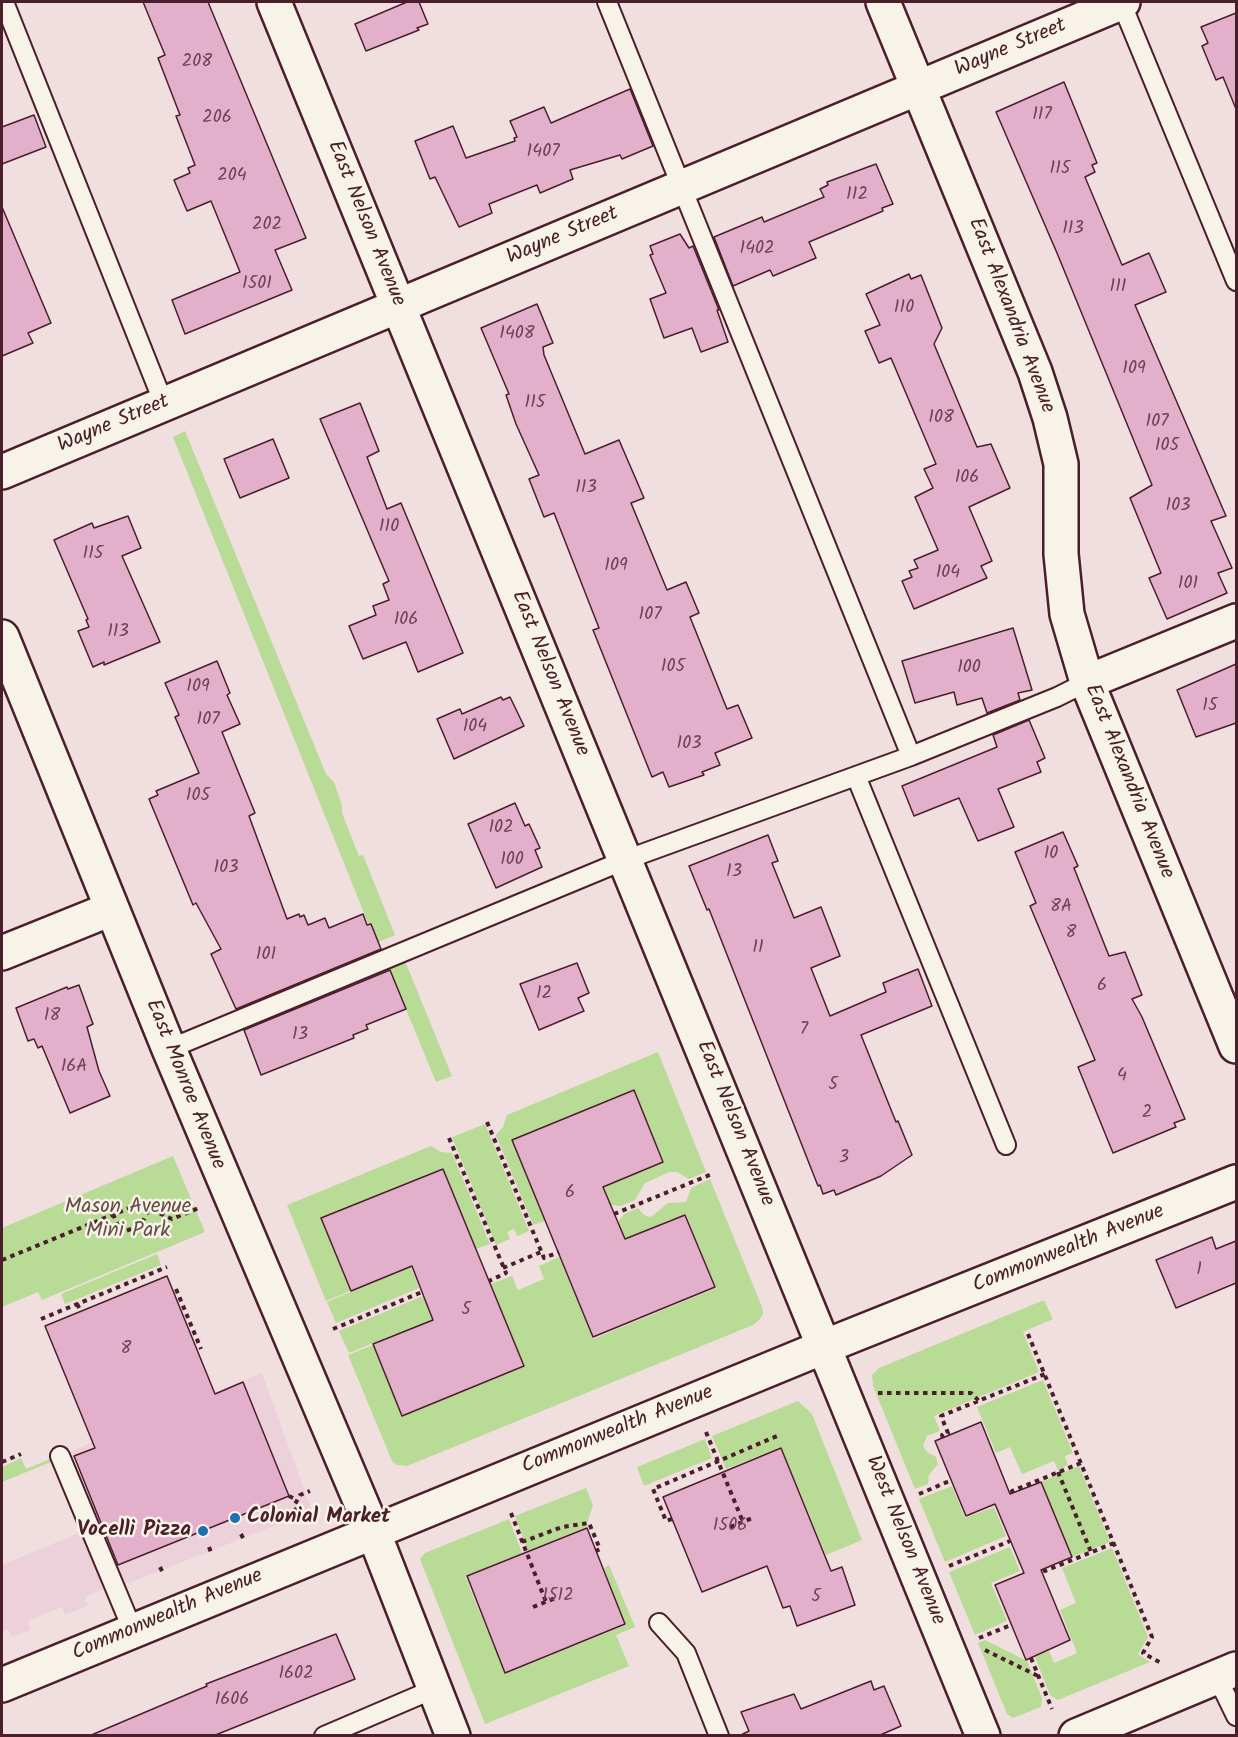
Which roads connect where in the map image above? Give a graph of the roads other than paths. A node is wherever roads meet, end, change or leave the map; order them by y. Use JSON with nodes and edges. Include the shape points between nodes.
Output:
{"nodes":[{"id":1,"x":4,"y":2,"type":"edge"},
{"id":2,"x":274,"y":2,"type":"edge"},
{"id":3,"x":607,"y":2,"type":"edge"},
{"id":4,"x":883,"y":2,"type":"edge"},
{"id":5,"x":1122,"y":2,"type":"edge"},
{"id":6,"x":919,"y":88,"type":"junction"},
{"id":7,"x":682,"y":187,"type":"junction"},
{"id":8,"x":1236,"y":281,"type":"edge"},
{"id":9,"x":398,"y":306,"type":"junction"},
{"id":10,"x":164,"y":404,"type":"junction"},
{"id":11,"x":2,"y":472,"type":"edge"},
{"id":12,"x":1236,"y":621,"type":"edge"},
{"id":13,"x":2,"y":637,"type":"edge"},
{"id":14,"x":1087,"y":682,"type":"junction"},
{"id":15,"x":911,"y":756,"type":"junction"},
{"id":16,"x":856,"y":776,"type":"junction"},
{"id":17,"x":626,"y":860,"type":"junction"},
{"id":18,"x":111,"y":909,"type":"junction"},
{"id":19,"x":2,"y":953,"type":"edge"},
{"id":20,"x":1236,"y":1046,"type":"edge"},
{"id":21,"x":169,"y":1049,"type":"junction"},
{"id":22,"x":1006,"y":1145,"type":"dead end"},
{"id":23,"x":1236,"y":1182,"type":"edge"},
{"id":24,"x":826,"y":1346,"type":"junction"},
{"id":25,"x":60,"y":1456,"type":"dead end"},
{"id":26,"x":373,"y":1531,"type":"junction"},
{"id":27,"x":659,"y":1623,"type":"dead end"},
{"id":28,"x":133,"y":1630,"type":"junction"},
{"id":29,"x":1227,"y":1673,"type":"edge"},
{"id":30,"x":2,"y":1685,"type":"edge"},
{"id":31,"x":434,"y":1689,"type":"junction"},
{"id":32,"x":1236,"y":1716,"type":"edge"},
{"id":33,"x":324,"y":1736,"type":"edge"},
{"id":34,"x":453,"y":1736,"type":"edge"},
{"id":35,"x":719,"y":1736,"type":"edge"},
{"id":36,"x":983,"y":1736,"type":"edge"},
{"id":37,"x":1076,"y":1736,"type":"edge"}],
"edges":[{"from":1,"to":10,"type":"lane"},
{"from":2,"to":9,"type":"street","name":"East Nelson Avenue"},
{"from":3,"to":7,"type":"lane"},
{"from":4,"to":6,"type":"street","name":"East Alexandria Avenue"},
{"from":5,"to":6,"type":"street","name":"Wayne Street"},
{"from":5,"to":8,"type":"lane"},
{"from":6,"to":7,"type":"street","name":"Wayne Street"},
{"from":6,"to":14,"type":"street","name":"East Alexandria Avenue","via":[[1035,372],[1050,418],[1061,464],[1066,614]]},
{"from":7,"to":9,"type":"street","name":"Wayne Street"},
{"from":7,"to":15,"type":"lane"},
{"from":9,"to":10,"type":"street","name":"Wayne Street"},
{"from":9,"to":17,"type":"street","name":"East Nelson Avenue"},
{"from":10,"to":11,"type":"street","name":"Wayne Street"},
{"from":12,"to":14,"type":"street"},
{"from":13,"to":18,"type":"street","name":"East Monroe Avenue"},
{"from":14,"to":15,"type":"lane"},
{"from":14,"to":20,"type":"street","name":"East Alexandria Avenue"},
{"from":15,"to":16,"type":"lane"},
{"from":16,"to":17,"type":"lane"},
{"from":16,"to":22,"type":"lane"},
{"from":17,"to":21,"type":"lane","via":[[389,949]]},
{"from":17,"to":24,"type":"street","name":"East Nelson Avenue"},
{"from":18,"to":19,"type":"street"},
{"from":18,"to":21,"type":"street","name":"East Monroe Avenue"},
{"from":21,"to":26,"type":"street","name":"East Monroe Avenue"},
{"from":23,"to":24,"type":"street","name":"Commonwealth Avenue"},
{"from":24,"to":26,"type":"street","name":"Commonwealth Avenue"},
{"from":24,"to":36,"type":"street","name":"West Nelson Avenue"},
{"from":25,"to":28,"type":"lane"},
{"from":26,"to":28,"type":"street","name":"Commonwealth Avenue"},
{"from":26,"to":31,"type":"street","name":"East Monroe Avenue"},
{"from":27,"to":35,"type":"lane","via":[[686,1653]]},
{"from":28,"to":30,"type":"street","name":"Commonwealth Avenue"},
{"from":29,"to":32,"type":"lane"},
{"from":29,"to":37,"type":"street"},
{"from":31,"to":33,"type":"lane"},
{"from":31,"to":34,"type":"street","name":"East Monroe Avenue"}]}
